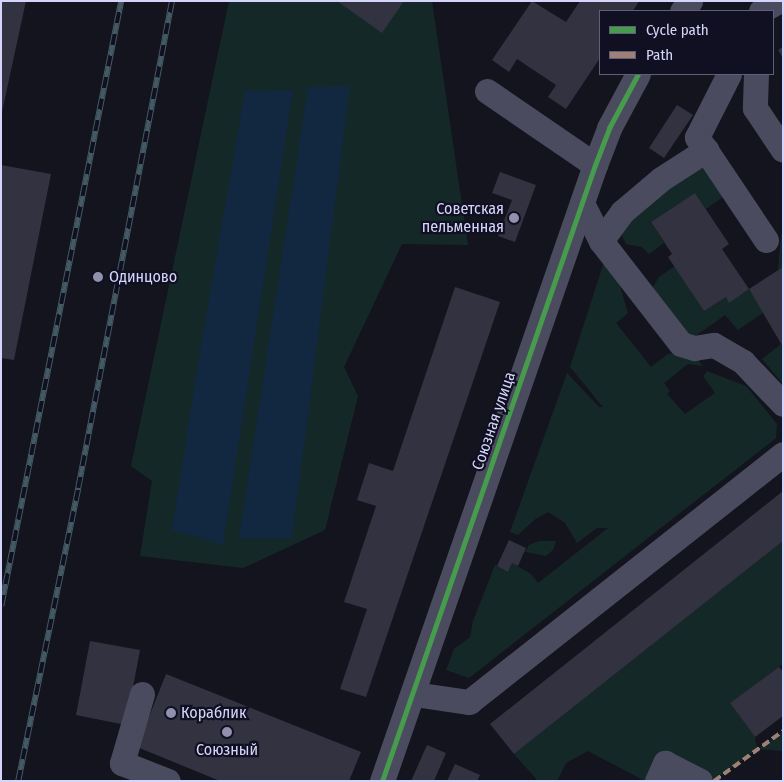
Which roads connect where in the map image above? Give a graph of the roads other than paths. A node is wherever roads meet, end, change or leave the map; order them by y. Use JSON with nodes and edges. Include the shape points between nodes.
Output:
{"nodes":[{"id":1,"x":745,"y":1,"type":"edge"},
{"id":2,"x":778,"y":1,"type":"edge"},
{"id":3,"x":755,"y":10,"type":"edge"},
{"id":4,"x":763,"y":10,"type":"edge"},
{"id":5,"x":637,"y":75,"type":"edge"},
{"id":6,"x":728,"y":75,"type":"edge"},
{"id":7,"x":756,"y":75,"type":"edge"},
{"id":8,"x":487,"y":91,"type":"dead end"},
{"id":9,"x":776,"y":125,"type":"edge"},
{"id":10,"x":706,"y":150,"type":"junction"},
{"id":11,"x":783,"y":150,"type":"edge"},
{"id":12,"x":595,"y":165,"type":"junction"},
{"id":13,"x":582,"y":203,"type":"junction"},
{"id":14,"x":766,"y":240,"type":"dead end"},
{"id":15,"x":601,"y":241,"type":"junction"},
{"id":16,"x":783,"y":404,"type":"edge"},
{"id":17,"x":783,"y":454,"type":"edge"},
{"id":18,"x":142,"y":694,"type":"dead end"},
{"id":19,"x":414,"y":694,"type":"junction"},
{"id":20,"x":168,"y":781,"type":"edge"},
{"id":21,"x":382,"y":781,"type":"edge"},
{"id":22,"x":657,"y":781,"type":"edge"},
{"id":23,"x":700,"y":781,"type":"edge"}],
"edges":[{"from":1,"to":3,"type":"street"},
{"from":2,"to":4,"type":"street"},
{"from":5,"to":12,"type":"street","name":"Союзная улица","via":[[609,128]]},
{"from":6,"to":10,"type":"street","via":[[697,137]]},
{"from":7,"to":9,"type":"street","via":[[755,108]]},
{"from":8,"to":12,"type":"street"},
{"from":9,"to":11,"type":"street"},
{"from":10,"to":14,"type":"street"},
{"from":10,"to":15,"type":"street","via":[[661,179],[622,212]]},
{"from":12,"to":13,"type":"street","name":"Союзная улица"},
{"from":13,"to":15,"type":"street"},
{"from":13,"to":19,"type":"street","name":"Союзная улица"},
{"from":15,"to":16,"type":"street","via":[[680,344],[694,348],[714,344],[743,362]]},
{"from":17,"to":19,"type":"street","via":[[469,702]]},
{"from":18,"to":20,"type":"street","via":[[122,763]]},
{"from":19,"to":21,"type":"street","name":"Союзная улица"},
{"from":22,"to":23,"type":"street","via":[[666,763]]}]}
